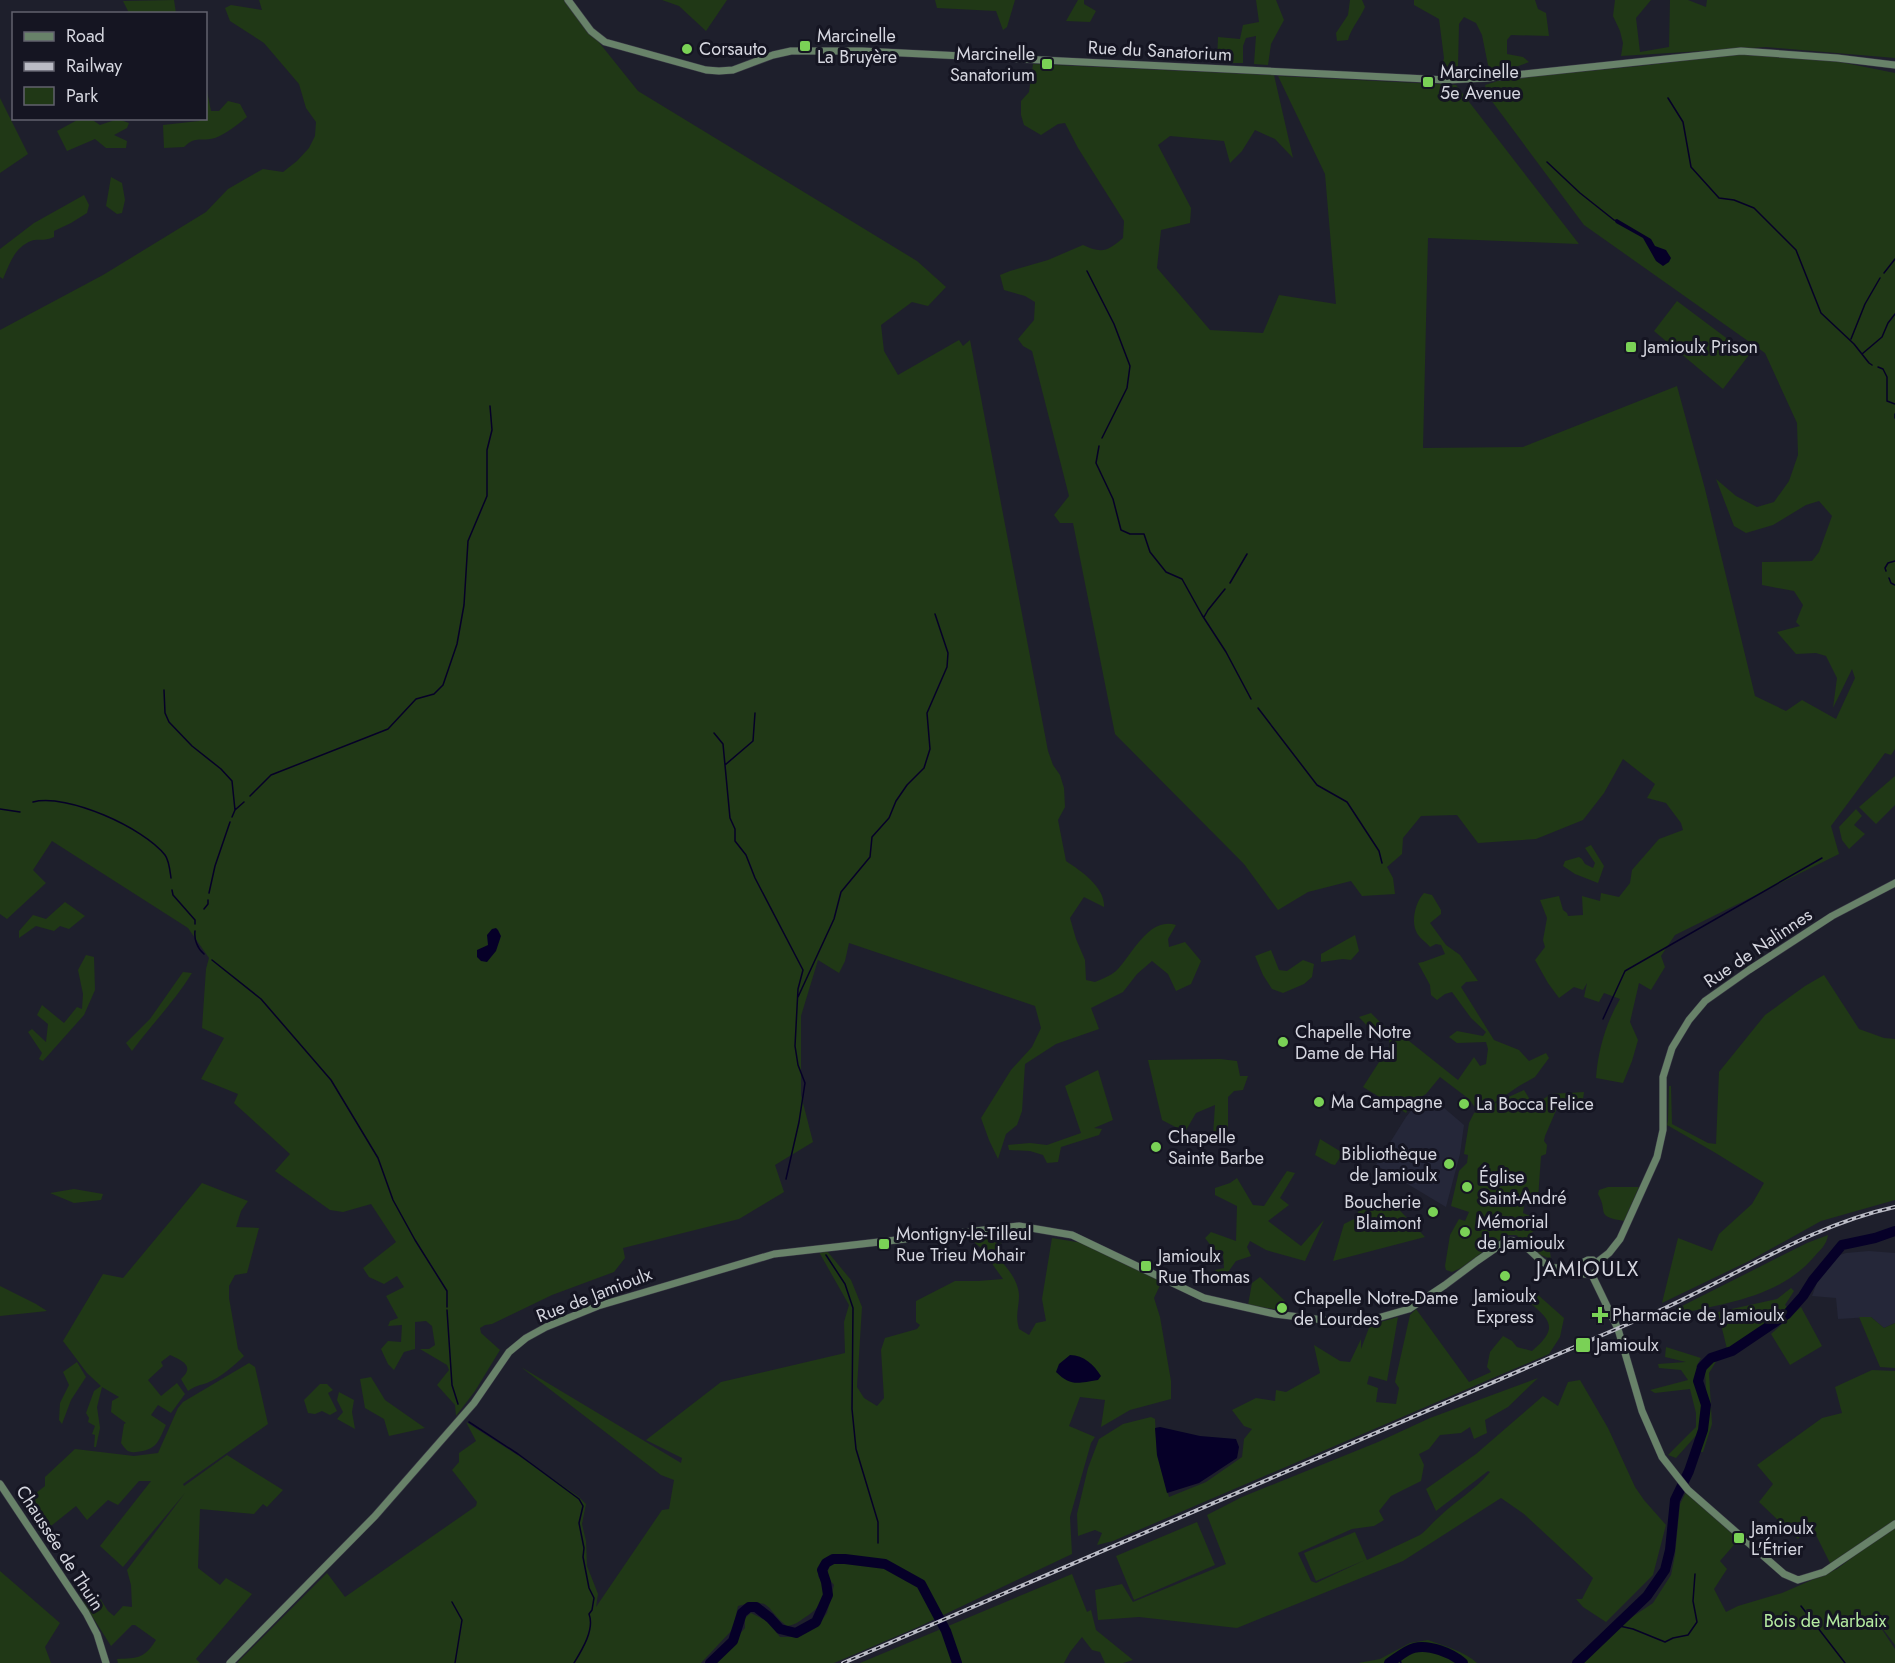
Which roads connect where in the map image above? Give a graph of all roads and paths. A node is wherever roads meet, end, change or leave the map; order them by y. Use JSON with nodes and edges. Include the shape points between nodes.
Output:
{"nodes":[{"id":1,"x":568,"y":0,"type":"edge"},
{"id":2,"x":1895,"y":63,"type":"edge"},
{"id":3,"x":1895,"y":883,"type":"edge"},
{"id":4,"x":1596,"y":1263,"type":"junction"},
{"id":5,"x":1582,"y":1269,"type":"junction"},
{"id":6,"x":1592,"y":1275,"type":"junction"},
{"id":7,"x":0,"y":1484,"type":"edge"},
{"id":8,"x":1895,"y":1524,"type":"edge"},
{"id":9,"x":106,"y":1663,"type":"edge"},
{"id":10,"x":230,"y":1663,"type":"edge"}],
"edges":[{"from":1,"to":2,"type":"street","name":"Rue du Sanatorium","via":[[591,31],[605,42],[712,71],[733,70],[791,51],[859,51],[1447,80],[1751,51]]},
{"from":3,"to":4,"type":"street","name":"Rue de Nalinnes","via":[[1832,916],[1749,970],[1705,1001],[1689,1020],[1672,1048],[1663,1077],[1663,1130],[1657,1157],[1620,1239]]},
{"from":4,"to":5,"type":"street","via":[[1588,1260]]},
{"from":4,"to":6,"type":"street","via":[[1597,1271]]},
{"from":5,"to":6,"type":"street","via":[[1584,1274]]},
{"from":5,"to":10,"type":"street","name":"Rue de Jamioulx","via":[[1556,1269],[1517,1241],[1506,1241],[1409,1309],[1348,1323],[1275,1314],[1204,1298],[1072,1234],[1019,1226],[774,1254],[658,1286],[546,1327],[509,1352],[474,1403],[375,1516]]},
{"from":6,"to":8,"type":"street","via":[[1618,1331],[1642,1411],[1674,1474],[1784,1574],[1798,1580],[1824,1572]]},
{"from":7,"to":9,"type":"street","name":"Chaussée de Thuin","via":[[86,1613]]}]}
